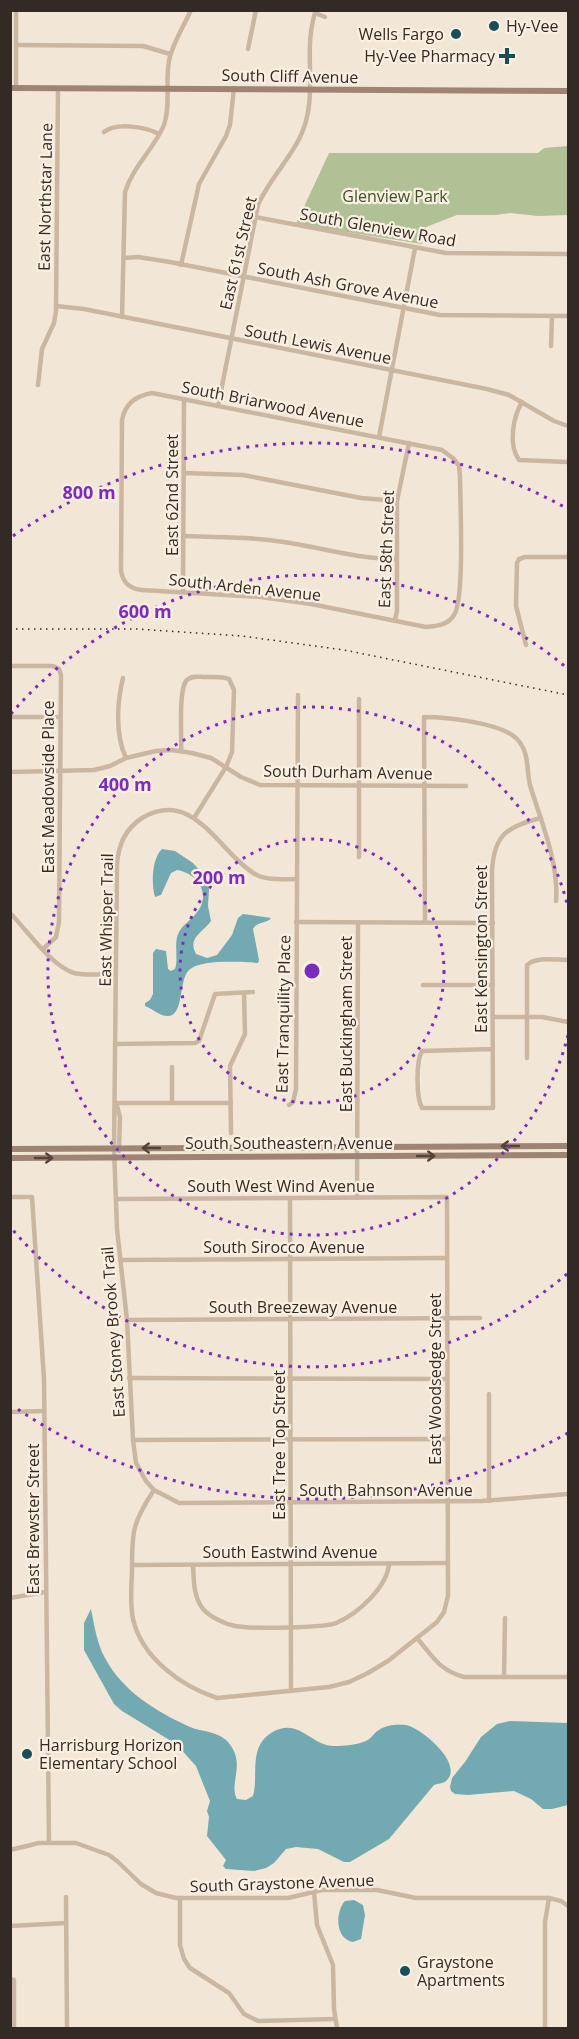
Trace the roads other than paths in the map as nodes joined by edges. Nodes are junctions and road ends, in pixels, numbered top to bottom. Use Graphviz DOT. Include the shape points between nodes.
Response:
graph roads {
  1 [pos="16,10"];
  2 [pos="191,10"];
  3 [pos="256,10"];
  4 [pos="315,12"];
  5 [pos="325,17"];
  6 [pos="16,45"];
  7 [pos="248,49"];
  8 [pos="170,54"];
  9 [pos="13,88"];
  10 [pos="58,88"];
  11 [pos="167,88"];
  12 [pos="234,88"];
  13 [pos="309,90"];
  14 [pos="568,91"];
  15 [pos="104,132"];
  16 [pos="159,134"];
  17 [pos="255,217"];
  18 [pos="415,248"];
  19 [pos="568,254"];
  20 [pos="124,258"];
  21 [pos="182,265"];
  22 [pos="243,278"];
  23 [pos="56,306"];
  24 [pos="404,309"];
  25 [pos="552,316"];
  26 [pos="568,316"];
  27 [pos="123,317"];
  28 [pos="231,339"];
  29 [pos="551,346"];
  30 [pos="393,370"];
  31 [pos="38,384"];
  32 [pos="184,399"];
  33 [pos="522,402"];
  34 [pos="218,406"];
  35 [pos="568,426"];
  36 [pos="379,437"];
  37 [pos="408,443"];
  38 [pos="568,462"];
  39 [pos="184,473"];
  40 [pos="397,501"];
  41 [pos="183,536"];
  42 [pos="568,557"];
  43 [pos="396,559"];
  44 [pos="129,586"];
  45 [pos="183,592"];
  46 [pos="395,620"];
  47 [pos="526,645"];
  48 [pos="10,666"];
  49 [pos="123,678"];
  50 [pos="298,695"];
  51 [pos="359,699"];
  52 [pos="10,717"];
  53 [pos="60,717"];
  54 [pos="182,751"];
  55 [pos="126,758"];
  56 [pos="226,766"];
  57 [pos="60,770"];
  58 [pos="10,772"];
  59 [pos="297,785"];
  60 [pos="359,785"];
  61 [pos="424,786"];
  62 [pos="466,786"];
  63 [pos="194,818"];
  64 [pos="541,818"];
  65 [pos="359,857"];
  66 [pos="296,879"];
  67 [pos="556,901"];
  68 [pos="10,912"];
  69 [pos="296,922"];
  70 [pos="358,922"];
  71 [pos="425,922"];
  72 [pos="493,923"];
  73 [pos="43,949"];
  74 [pos="568,960"];
  75 [pos="116,974"];
  76 [pos="493,985"];
  77 [pos="423,986"];
  78 [pos="244,993"];
  79 [pos="253,993"];
  80 [pos="526,1016"];
  81 [pos="493,1017"];
  82 [pos="568,1022"];
  83 [pos="116,1044"];
  84 [pos="493,1049"];
  85 [pos="527,1058"];
  86 [pos="172,1067"];
  87 [pos="116,1103"];
  88 [pos="172,1103"];
  89 [pos="231,1103"];
  90 [pos="289,1105"];
  91 [pos="231,1132"];
  92 [pos="568,1146"];
  93 [pos="357,1147"];
  94 [pos="10,1149"];
  95 [pos="117,1149"];
  96 [pos="568,1155"];
  97 [pos="357,1156"];
  98 [pos="10,1158"];
  99 [pos="116,1158"];
  100 [pos="10,1197"];
  101 [pos="447,1197"];
  102 [pos="290,1198"];
  103 [pos="357,1198"];
  104 [pos="116,1199"];
  105 [pos="447,1258"];
  106 [pos="290,1259"];
  107 [pos="121,1260"];
  108 [pos="447,1318"];
  109 [pos="480,1318"];
  110 [pos="291,1319"];
  111 [pos="127,1320"];
  112 [pos="129,1378"];
  113 [pos="291,1379"];
  114 [pos="447,1379"];
  115 [pos="489,1394"];
  116 [pos="44,1411"];
  117 [pos="10,1412"];
  118 [pos="448,1439"];
  119 [pos="133,1440"];
  120 [pos="291,1440"];
  121 [pos="154,1491"];
  122 [pos="568,1494"];
  123 [pos="489,1501"];
  124 [pos="448,1502"];
  125 [pos="291,1503"];
  126 [pos="448,1563"];
  127 [pos="291,1564"];
  128 [pos="389,1564"];
  129 [pos="132,1565"];
  130 [pos="193,1565"];
  131 [pos="45,1593"];
  132 [pos="10,1598"];
  133 [pos="505,1618"];
  134 [pos="291,1626"];
  135 [pos="417,1638"];
  136 [pos="504,1677"];
  137 [pos="568,1677"];
  138 [pos="291,1691"];
  139 [pos="49,1842"];
  140 [pos="10,1850"];
  141 [pos="314,1892"];
  142 [pos="66,1897"];
  143 [pos="180,1898"];
  144 [pos="549,1898"];
  145 [pos="568,1906"];
  146 [pos="66,1923"];
  147 [pos="10,1926"];
  148 [pos="10,1979"];
  149 [pos="335,2019"];
  150 [pos="14,2028"];
  151 [pos="67,2028"];
  152 [pos="337,2028"];
  153 [pos="545,2028"];
  1 -- 6 [label="street"];
  2 -- 8 [label="street"];
  3 -- 7 [label="street"];
  4 -- 5 [label="street"];
  4 -- 13 [label="street, East 61st Street" via="308,42"];
  6 -- 8 [label="street" via="143,46"];
  6 -- 9 [label="street"];
  8 -- 11 [label="street"];
  9 -- 10 [label="main road, South Cliff Avenue"];
  10 -- 11 [label="main road, South Cliff Avenue"];
  10 -- 23 [label="street, East Northstar Lane"];
  11 -- 12 [label="main road, South Cliff Avenue"];
  11 -- 16 [label="street" via="166,113"];
  12 -- 13 [label="main road, South Cliff Avenue"];
  12 -- 21 [label="street" via="230,125 200,179"];
  13 -- 14 [label="main road, South Cliff Avenue"];
  13 -- 17 [label="street, East 61st Street" via="301,135 266,189"];
  15 -- 16 [label="street" via="114,127 138,127"];
  16 -- 20 [label="street" via="125,192"];
  17 -- 18 [label="street, South Glenview Road"];
  17 -- 22 [label="street, East 61st Street"];
  18 -- 19 [label="street, South Glenview Road" via="456,254"];
  18 -- 24 [label="street"];
  20 -- 21 [label="street, South Ash Grove Avenue"];
  20 -- 27 [label="street"];
  21 -- 22 [label="street, South Ash Grove Avenue"];
  22 -- 24 [label="street, South Ash Grove Avenue"];
  22 -- 28 [label="street, East 61st Street"];
  23 -- 27 [label="street, South Lewis Avenue"];
  23 -- 31 [label="street, East Northstar Lane" via="54,323 42,350"];
  24 -- 25 [label="street, South Ash Grove Avenue" via="440,315"];
  24 -- 30 [label="street"];
  25 -- 26 [label="street, South Ash Grove Avenue"];
  25 -- 29 [label="street"];
  27 -- 28 [label="street, South Lewis Avenue"];
  28 -- 30 [label="street, South Lewis Avenue"];
  28 -- 34 [label="street, East 61st Street"];
  30 -- 33 [label="street, South Lewis Avenue" via="488,389"];
  30 -- 36 [label="street"];
  32 -- 34 [label="street, South Briarwood Avenue"];
  32 -- 39 [label="street, East 62nd Street"];
  32 -- 44 [label="street, South Briarwood Avenue" via="152,393 134,399 125,409 121,571"];
  33 -- 35 [label="street, South Lewis Avenue"];
  33 -- 38 [label="street" via="514,426 514,450 519,460"];
  34 -- 36 [label="street, South Briarwood Avenue"];
  36 -- 37 [label="street, South Briarwood Avenue"];
  37 -- 40 [label="street, East 58th Street"];
  37 -- 46 [label="street, South Briarwood Avenue" via="442,450 459,466 460,594 455,614 443,625 426,627"];
  39 -- 40 [label="street" via="243,475 361,498"];
  39 -- 41 [label="street, East 62nd Street"];
  40 -- 43 [label="street, East 58th Street"];
  41 -- 43 [label="street" via="249,538 367,558"];
  41 -- 45 [label="street, East 62nd Street"];
  42 -- 47 [label="street" via="525,557 517,562 516,606"];
  43 -- 46 [label="street, East 58th Street"];
  44 -- 45 [label="street, South Arden Avenue"];
  45 -- 46 [label="street, South Arden Avenue" via="311,604"];
  48 -- 53 [label="street, East Meadowside Place" via="58,669"];
  49 -- 55 [label="street" via="120,746"];
  50 -- 59 [label="street, East Tranquility Place"];
  51 -- 60 [label="street"];
  52 -- 53 [label="street"];
  53 -- 57 [label="street, East Meadowside Place"];
  54 -- 55 [label="street, South Durham Avenue" via="156,751"];
  54 -- 56 [label="street, South Durham Avenue"];
  54 -- 56 [label="street" via="185,682 192,677 225,678 232,682 234,690 233,745"];
  55 -- 57 [label="street, South Durham Avenue" via="94,770"];
  56 -- 59 [label="street, South Durham Avenue" via="260,784"];
  56 -- 63 [label="street"];
  57 -- 58 [label="street, South Durham Avenue"];
  57 -- 73 [label="street, East Meadowside Place" via="59,922 56,937"];
  59 -- 60 [label="street, South Durham Avenue"];
  59 -- 66 [label="street, East Tranquility Place"];
  60 -- 61 [label="street, South Durham Avenue"];
  60 -- 65 [label="street"];
  61 -- 62 [label="street, South Durham Avenue"];
  61 -- 64 [label="street" via="424,717 501,729 517,739 527,755 530,783"];
  61 -- 71 [label="street"];
  63 -- 66 [label="street" via="254,873 267,878"];
  63 -- 75 [label="street, East Whisper Trail" via="177,812 156,813 136,823 124,837 117,857"];
  64 -- 67 [label="street" via="556,878"];
  64 -- 72 [label="street, East Kensington Street" via="516,825 499,839 493,861"];
  66 -- 69 [label="street, East Tranquility Place"];
  68 -- 73 [label="street"];
  69 -- 70 [label="street"];
  69 -- 90 [label="street, East Tranquility Place" via="296,1089"];
  70 -- 71 [label="street"];
  70 -- 93 [label="street, East Buckingham Street"];
  71 -- 72 [label="street"];
  72 -- 76 [label="street, East Kensington Street"];
  73 -- 75 [label="street" via="72,972"];
  74 -- 80 [label="street" via="529,963"];
  75 -- 83 [label="street, East Whisper Trail"];
  76 -- 77 [label="street"];
  76 -- 81 [label="street, East Kensington Street"];
  78 -- 79 [label="street"];
  78 -- 83 [label="street" via="215,994 195,1043"];
  78 -- 89 [label="street" via="244,1034 231,1066"];
  80 -- 81 [label="street"];
  80 -- 82 [label="street"];
  80 -- 85 [label="street"];
  81 -- 84 [label="street, East Kensington Street"];
  83 -- 87 [label="street, East Whisper Trail"];
  84 -- 84 [label="street, East Kensington Street" via="493,1108 422,1108 418,1100 418,1058 425,1049"];
  86 -- 88 [label="street"];
  87 -- 88 [label="street"];
  87 -- 95 [label="street, East Whisper Trail" via="120,1117"];
  88 -- 89 [label="street"];
  89 -- 91 [label="street"];
  92 -- 93 [label="main road, South Southeastern Avenue, one-way"];
  93 -- 95 [label="main road, South Southeastern Avenue, one-way"];
  93 -- 97 [label="street, East Buckingham Street"];
  94 -- 95 [label="main road, South Southeastern Avenue"];
  95 -- 99 [label="street, East Whisper Trail"];
  97 -- 96 [label="main road, South Southeastern Avenue, one-way"];
  97 -- 99 [label="main road, South Southeastern Avenue"];
  97 -- 103 [label="street, East Buckingham Street"];
  98 -- 99 [label="main road, South Southeastern Avenue, one-way"];
  99 -- 104 [label="street, East Stoney Brook Trail"];
  100 -- 116 [label="street, East Brewster Street" via="32,1197"];
  101 -- 103 [label="street, South West Wind Avenue"];
  101 -- 105 [label="street, East Woodsedge Street"];
  102 -- 103 [label="street, South West Wind Avenue"];
  102 -- 104 [label="street, South West Wind Avenue"];
  102 -- 106 [label="street, East Tree Top Street"];
  104 -- 107 [label="street, East Stoney Brook Trail"];
  105 -- 106 [label="street, South Sirocco Avenue"];
  105 -- 108 [label="street, East Woodsedge Street"];
  106 -- 107 [label="street, South Sirocco Avenue"];
  106 -- 110 [label="street, East Tree Top Street"];
  107 -- 111 [label="street, East Stoney Brook Trail"];
  108 -- 109 [label="street, South Breezeway Avenue"];
  108 -- 110 [label="street, South Breezeway Avenue"];
  108 -- 114 [label="street, East Woodsedge Street"];
  110 -- 111 [label="street, South Breezeway Avenue"];
  110 -- 113 [label="street, East Tree Top Street"];
  111 -- 112 [label="street, East Stoney Brook Trail"];
  112 -- 113 [label="street"];
  112 -- 119 [label="street, East Stoney Brook Trail"];
  113 -- 114 [label="street"];
  113 -- 120 [label="street, East Tree Top Street"];
  114 -- 118 [label="street, East Woodsedge Street"];
  115 -- 123 [label="street"];
  116 -- 117 [label="street"];
  116 -- 131 [label="street, East Brewster Street"];
  118 -- 120 [label="street"];
  118 -- 124 [label="street, East Woodsedge Street"];
  119 -- 120 [label="street"];
  119 -- 121 [label="street, East Stoney Brook Trail" via="136,1463"];
  120 -- 125 [label="street, East Tree Top Street"];
  121 -- 125 [label="street, South Bahnson Avenue" via="179,1503"];
  121 -- 129 [label="street" via="139,1513 132,1533"];
  122 -- 123 [label="street, South Bahnson Avenue"];
  123 -- 124 [label="street, South Bahnson Avenue"];
  124 -- 125 [label="street, South Bahnson Avenue"];
  124 -- 126 [label="street, East Woodsedge Street"];
  125 -- 127 [label="street, East Tree Top Street"];
  126 -- 128 [label="street, South Eastwind Avenue"];
  126 -- 135 [label="street, East Woodsedge Street" via="445,1609"];
  127 -- 128 [label="street, South Eastwind Avenue"];
  127 -- 130 [label="street, South Eastwind Avenue"];
  127 -- 134 [label="street, East Tree Top Street"];
  128 -- 134 [label="street" via="388,1575 378,1592 344,1619 327,1626"];
  129 -- 130 [label="street, South Eastwind Avenue"];
  129 -- 138 [label="street" via="133,1617 149,1652 162,1666 217,1698"];
  130 -- 134 [label="street" via="194,1591 203,1610 218,1620 236,1626"];
  131 -- 132 [label="street"];
  131 -- 139 [label="street, East Brewster Street"];
  133 -- 136 [label="street"];
  134 -- 138 [label="street, East Tree Top Street"];
  135 -- 136 [label="street" via="444,1670 464,1677"];
  135 -- 138 [label="street" via="356,1679"];
  136 -- 137 [label="street"];
  139 -- 140 [label="street, South Graystone Avenue"];
  139 -- 143 [label="street, South Graystone Avenue" via="76,1843 109,1855 141,1884 166,1897"];
  141 -- 143 [label="street, South Graystone Avenue" via="288,1898"];
  141 -- 144 [label="street, South Graystone Avenue" via="376,1890 416,1898"];
  141 -- 149 [label="street" via="317,1925 333,1965"];
  142 -- 146 [label="street"];
  143 -- 149 [label="street" via="180,1945 184,1959 190,1968 229,1993 244,2013 258,2021"];
  144 -- 145 [label="street, South Graystone Avenue"];
  144 -- 153 [label="street" via="545,1922"];
  146 -- 147 [label="street"];
  146 -- 151 [label="street"];
  148 -- 150 [label="street" via="14,1980"];
  149 -- 152 [label="street"];
}
